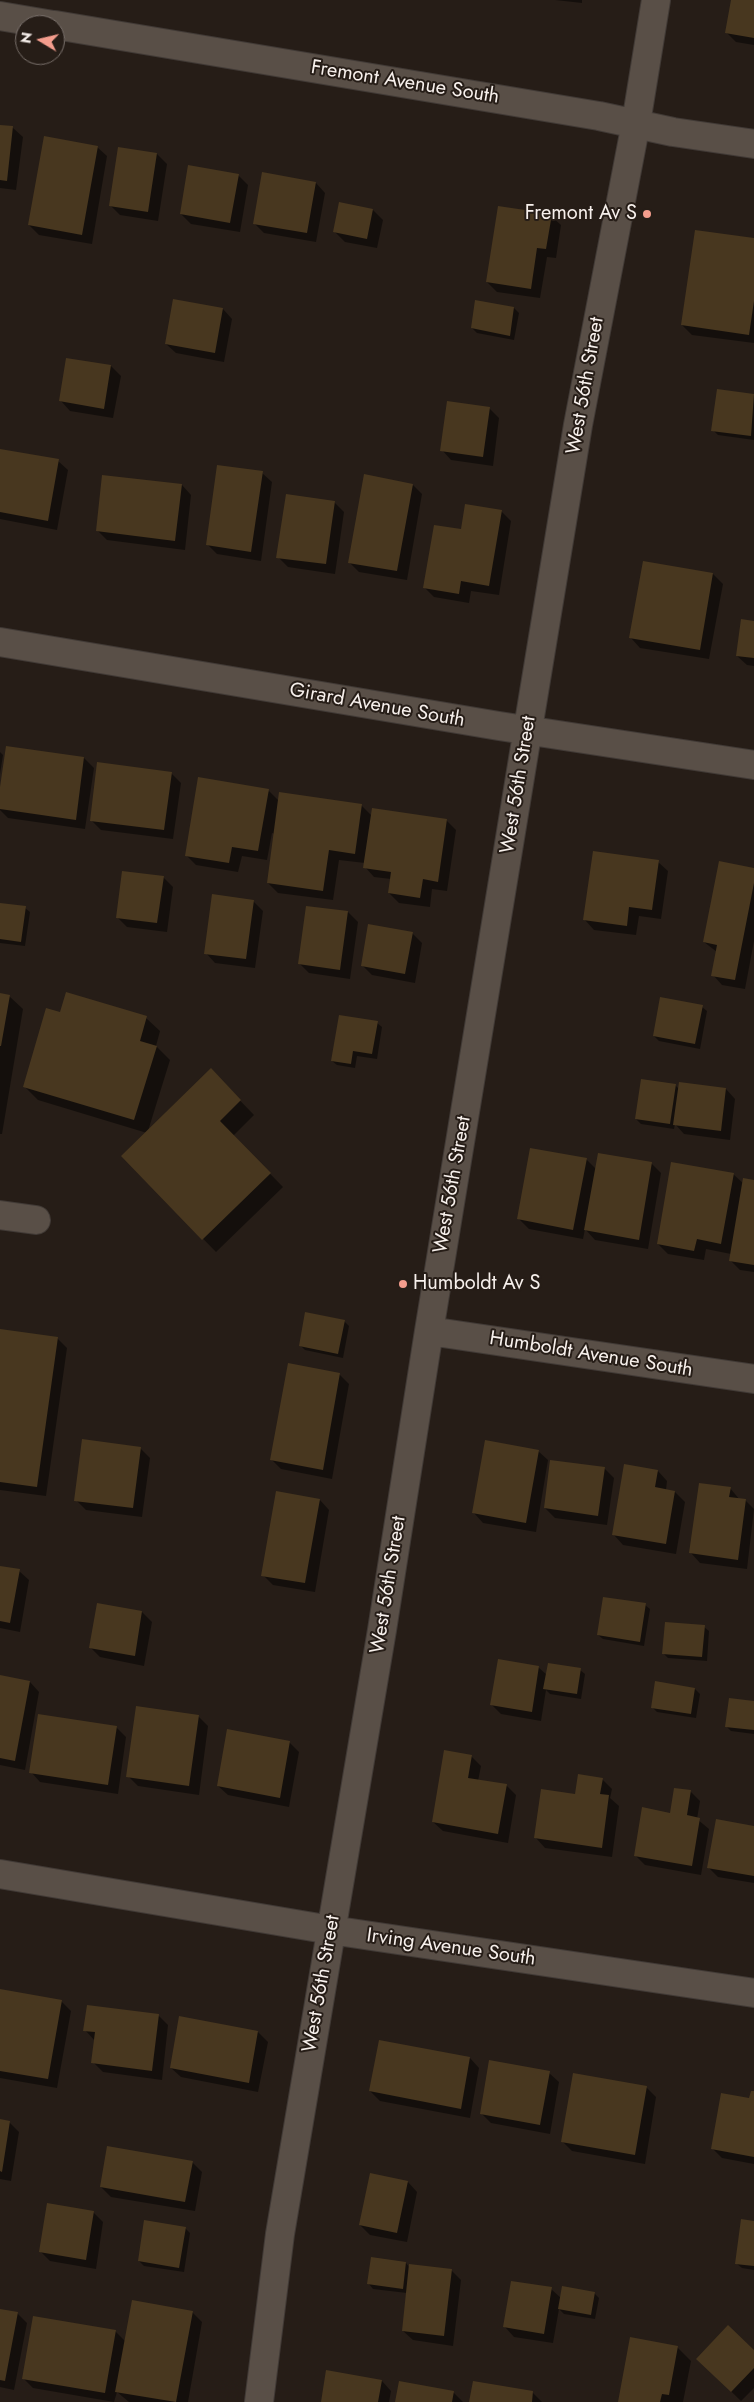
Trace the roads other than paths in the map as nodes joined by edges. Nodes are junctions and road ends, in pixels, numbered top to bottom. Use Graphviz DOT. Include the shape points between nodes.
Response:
graph roads {
  1 [pos="656,0"];
  2 [pos="0,16"];
  3 [pos="15,18"];
  4 [pos="65,27"];
  5 [pos="636,123"];
  6 [pos="754,144"];
  7 [pos="0,642"];
  8 [pos="528,731"];
  9 [pos="754,765"];
  10 [pos="0,1215"];
  11 [pos="36,1220"];
  12 [pos="429,1331"];
  13 [pos="754,1379"];
  14 [pos="0,1874"];
  15 [pos="331,1930"];
  16 [pos="754,1993"];
  17 [pos="259,2402"];
  1 -- 5 [label="street, West 56th Street"];
  2 -- 3 [label="street, Fremont Avenue South"];
  4 -- 5 [label="street, Fremont Avenue South"];
  5 -- 6 [label="street, Fremont Avenue South"];
  5 -- 8 [label="street, West 56th Street" via="578,425"];
  7 -- 8 [label="street, Girard Avenue South"];
  8 -- 9 [label="street, Girard Avenue South"];
  8 -- 12 [label="street, West 56th Street"];
  10 -- 11 [label="street"];
  12 -- 13 [label="street, Humboldt Avenue South"];
  12 -- 15 [label="street, West 56th Street"];
  14 -- 15 [label="street, Irving Avenue South"];
  15 -- 16 [label="street, Irving Avenue South"];
  15 -- 17 [label="street, West 56th Street" via="280,2234"];
}
